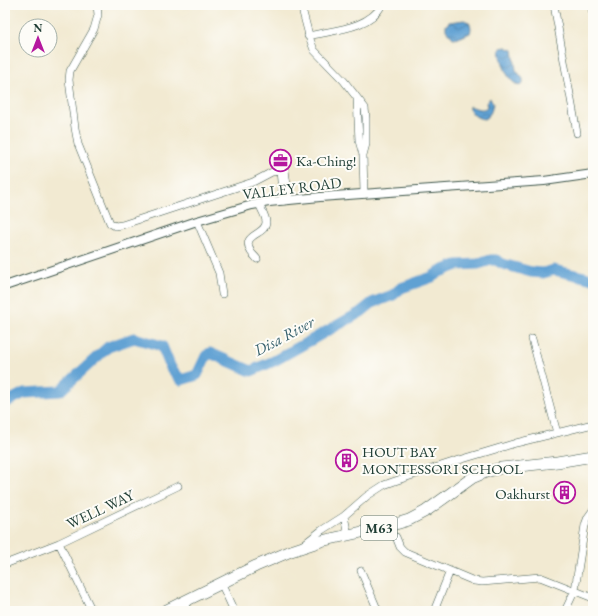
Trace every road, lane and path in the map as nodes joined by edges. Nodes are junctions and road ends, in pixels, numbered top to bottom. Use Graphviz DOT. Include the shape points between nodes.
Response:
graph roads {
  1 [pos="97,5"];
  2 [pos="301,5"];
  3 [pos="382,5"];
  4 [pos="554,5"];
  5 [pos="591,5"];
  6 [pos="593,14"];
  7 [pos="308,36"];
  8 [pos="577,133"];
  9 [pos="593,174"];
  10 [pos="364,194"];
  11 [pos="286,201"];
  12 [pos="259,204"];
  13 [pos="197,221"];
  14 [pos="257,259"];
  15 [pos="5,286"];
  16 [pos="222,294"];
  17 [pos="532,339"];
  18 [pos="593,424"];
  19 [pos="556,433"];
  20 [pos="593,456"];
  21 [pos="178,486"];
  22 [pos="593,510"];
  23 [pos="344,516"];
  24 [pos="348,535"];
  25 [pos="396,537"];
  26 [pos="59,543"];
  27 [pos="301,547"];
  28 [pos="5,564"];
  29 [pos="450,570"];
  30 [pos="362,571"];
  31 [pos="221,583"];
  32 [pos="574,590"];
  33 [pos="593,598"];
  34 [pos="185,607"];
  35 [pos="92,611"];
  36 [pos="165,611"];
  37 [pos="234,611"];
  38 [pos="378,611"];
  39 [pos="434,611"];
  40 [pos="565,611"];
  1 -- 11 [label="street" via="94,29 70,72 69,80 78,144 110,222 115,226 122,225 280,171"];
  2 -- 7 [label="street"];
  3 -- 7 [label="street" via="364,23"];
  4 -- 8 [label="street"];
  5 -- 6 [label="street"];
  7 -- 10 [label="street" via="314,50 344,80 357,98"];
  9 -- 10 [label="street, VALLEY ROAD" via="544,181"];
  10 -- 11 [label="street, VALLEY ROAD"];
  11 -- 12 [label="street, VALLEY ROAD"];
  12 -- 13 [label="street, VALLEY ROAD"];
  12 -- 14 [label="street" via="266,224 250,238 248,244"];
  13 -- 15 [label="street, VALLEY ROAD"];
  13 -- 16 [label="street" via="219,273"];
  17 -- 19 [label="street"];
  18 -- 19 [label="street"];
  19 -- 23 [label="street" via="456,460 384,485 360,501"];
  20 -- 24 [label="main road, M63" via="486,472 472,478 409,520"];
  21 -- 26 [label="street, WELL WAY"];
  22 -- 32 [label="street" via="585,525"];
  23 -- 24 [label="street"];
  23 -- 27 [label="street"];
  24 -- 27 [label="main road, M63"];
  25 -- 29 [label="street" via="405,552"];
  26 -- 28 [label="street"];
  26 -- 35 [label="street, WELL WAY"];
  27 -- 31 [label="main road, M63"];
  29 -- 32 [label="street" via="478,582 540,577"];
  29 -- 39 [label="street"];
  30 -- 38 [label="street"];
  31 -- 34 [label="main road, M63"];
  31 -- 37 [label="street"];
  32 -- 33 [label="street"];
  32 -- 40 [label="street"];
  34 -- 36 [label="main road, M63"];
}
